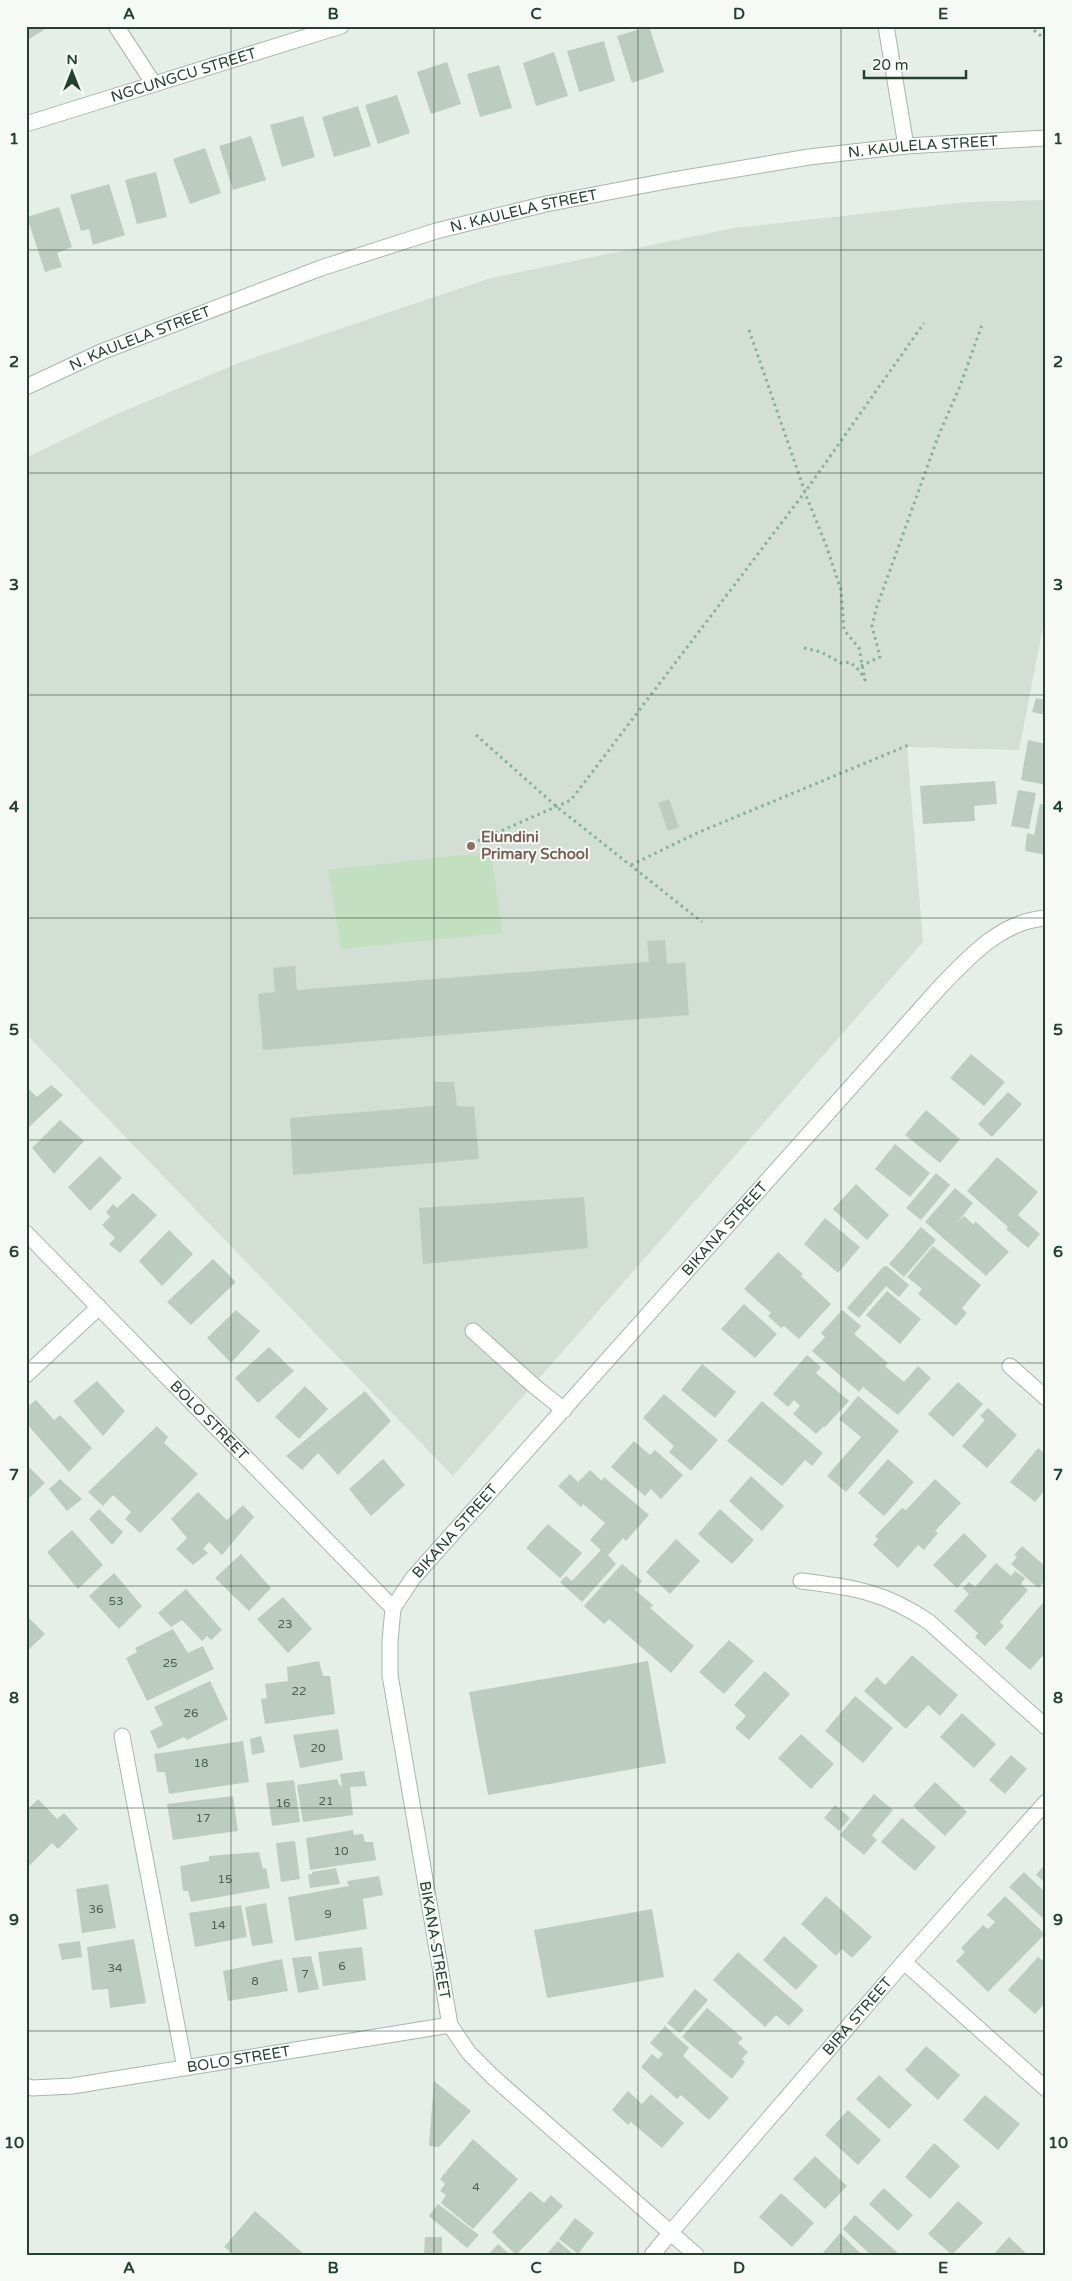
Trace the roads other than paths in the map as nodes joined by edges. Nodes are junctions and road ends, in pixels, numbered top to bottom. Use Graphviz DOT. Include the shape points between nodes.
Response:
graph roads {
  1 [pos="116,26"];
  2 [pos="341,26"];
  3 [pos="886,26"];
  4 [pos="154,84"];
  5 [pos="26,124"];
  6 [pos="1046,138"];
  7 [pos="906,146"];
  8 [pos="26,387"];
  9 [pos="1046,918"];
  10 [pos="26,1233"];
  11 [pos="99,1307"];
  12 [pos="472,1331"];
  13 [pos="1010,1366"];
  14 [pos="26,1374"];
  15 [pos="1046,1398"];
  16 [pos="564,1410"];
  17 [pos="801,1581"];
  18 [pos="393,1608"];
  19 [pos="1046,1727"];
  20 [pos="122,1736"];
  21 [pos="1046,1802"];
  22 [pos="904,1962"];
  23 [pos="450,2025"];
  24 [pos="185,2068"];
  25 [pos="26,2086"];
  26 [pos="1046,2089"];
  27 [pos="671,2232"];
  28 [pos="652,2255"];
  29 [pos="696,2255"];
  1 -- 4 [label="street"];
  2 -- 4 [label="street, NGCUNGCU STREET"];
  3 -- 7 [label="street"];
  4 -- 5 [label="street, NGCUNGCU STREET"];
  6 -- 7 [label="street, N. KAULELA STREET"];
  7 -- 8 [label="street, N. KAULELA STREET" via="809,157 672,180 546,204 436,231 321,268 101,352"];
  9 -- 16 [label="street, BIKANA STREET" via="1002,931 964,961"];
  10 -- 11 [label="street, BOLO STREET"];
  11 -- 14 [label="street"];
  11 -- 18 [label="street, BOLO STREET"];
  12 -- 16 [label="street"];
  13 -- 15 [label="street"];
  16 -- 18 [label="street, BIKANA STREET" via="414,1578"];
  17 -- 19 [label="street" via="870,1592 910,1609 929,1622"];
  18 -- 23 [label="street, BIKANA STREET" via="390,1675"];
  20 -- 24 [label="street"];
  21 -- 22 [label="street, BIRA STREET"];
  22 -- 26 [label="street"];
  22 -- 27 [label="street, BIRA STREET"];
  23 -- 24 [label="street, BOLO STREET"];
  23 -- 27 [label="street, BIKANA STREET" via="469,2053 493,2076"];
  24 -- 25 [label="street, BOLO STREET" via="72,2086"];
  27 -- 28 [label="street, BIRA STREET"];
  27 -- 29 [label="street, BIKANA STREET"];
}
